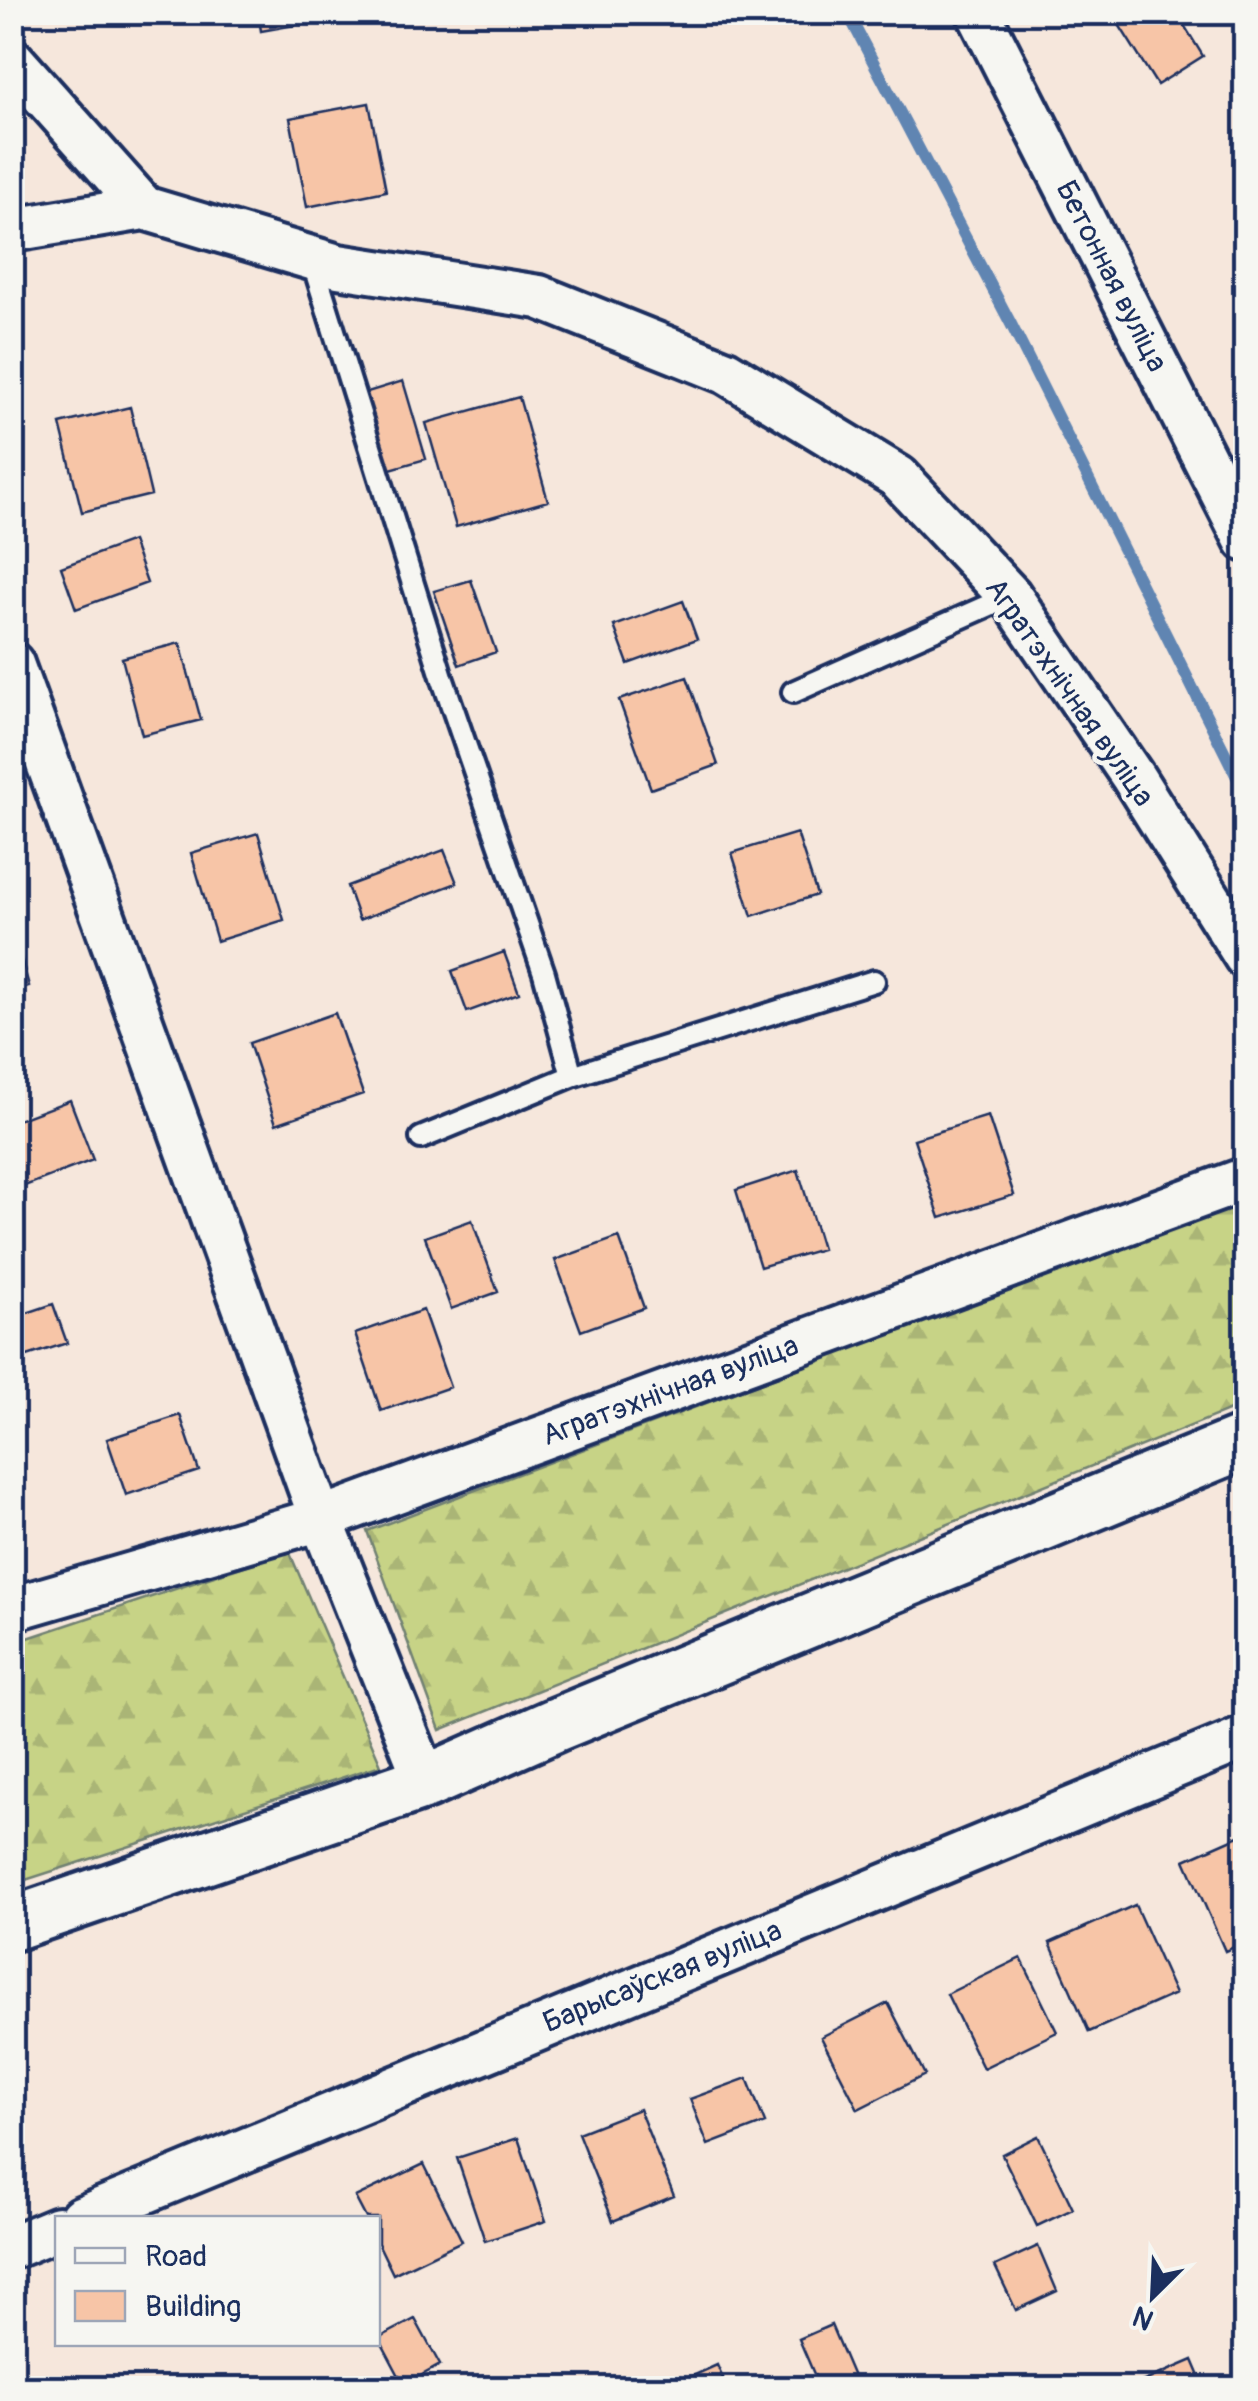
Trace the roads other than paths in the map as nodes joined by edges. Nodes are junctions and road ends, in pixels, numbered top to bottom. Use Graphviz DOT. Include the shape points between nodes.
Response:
graph roads {
  1 [pos="978,12"];
  2 [pos="12,60"];
  3 [pos="144,208"];
  4 [pos="12,230"];
  5 [pos="311,258"];
  6 [pos="1246,540"];
  7 [pos="1010,596"];
  8 [pos="12,664"];
  9 [pos="794,692"];
  10 [pos="1246,956"];
  11 [pos="874,981"];
  12 [pos="572,1076"];
  13 [pos="421,1138"];
  14 [pos="1246,1179"];
  15 [pos="1246,1441"];
  16 [pos="321,1519"];
  17 [pos="12,1609"];
  18 [pos="1246,1737"];
  19 [pos="426,1782"];
  20 [pos="12,1924"];
  21 [pos="86,2216"];
  22 [pos="55,2229"];
  23 [pos="12,2247"];
  1 -- 6 [label="street, Бетонная вуліца"];
  2 -- 3 [label="street"];
  3 -- 4 [label="street, Агратэхнічная вуліца"];
  3 -- 5 [label="street, Агратэхнічная вуліца"];
  5 -- 7 [label="street, Агратэхнічная вуліца" via="539,296 726,372 898,478"];
  5 -- 12 [label="lane"];
  7 -- 9 [label="lane"];
  7 -- 10 [label="street, Агратэхнічная вуліца"];
  8 -- 16 [label="street"];
  11 -- 12 [label="lane"];
  12 -- 13 [label="lane"];
  14 -- 16 [label="street, Агратэхнічная вуліца"];
  15 -- 19 [label="street"];
  16 -- 17 [label="street, Агратэхнічная вуліца"];
  16 -- 19 [label="street"];
  18 -- 21 [label="street, Барысаўская вуліца"];
  19 -- 20 [label="street"];
  22 -- 23 [label="street"];
}
